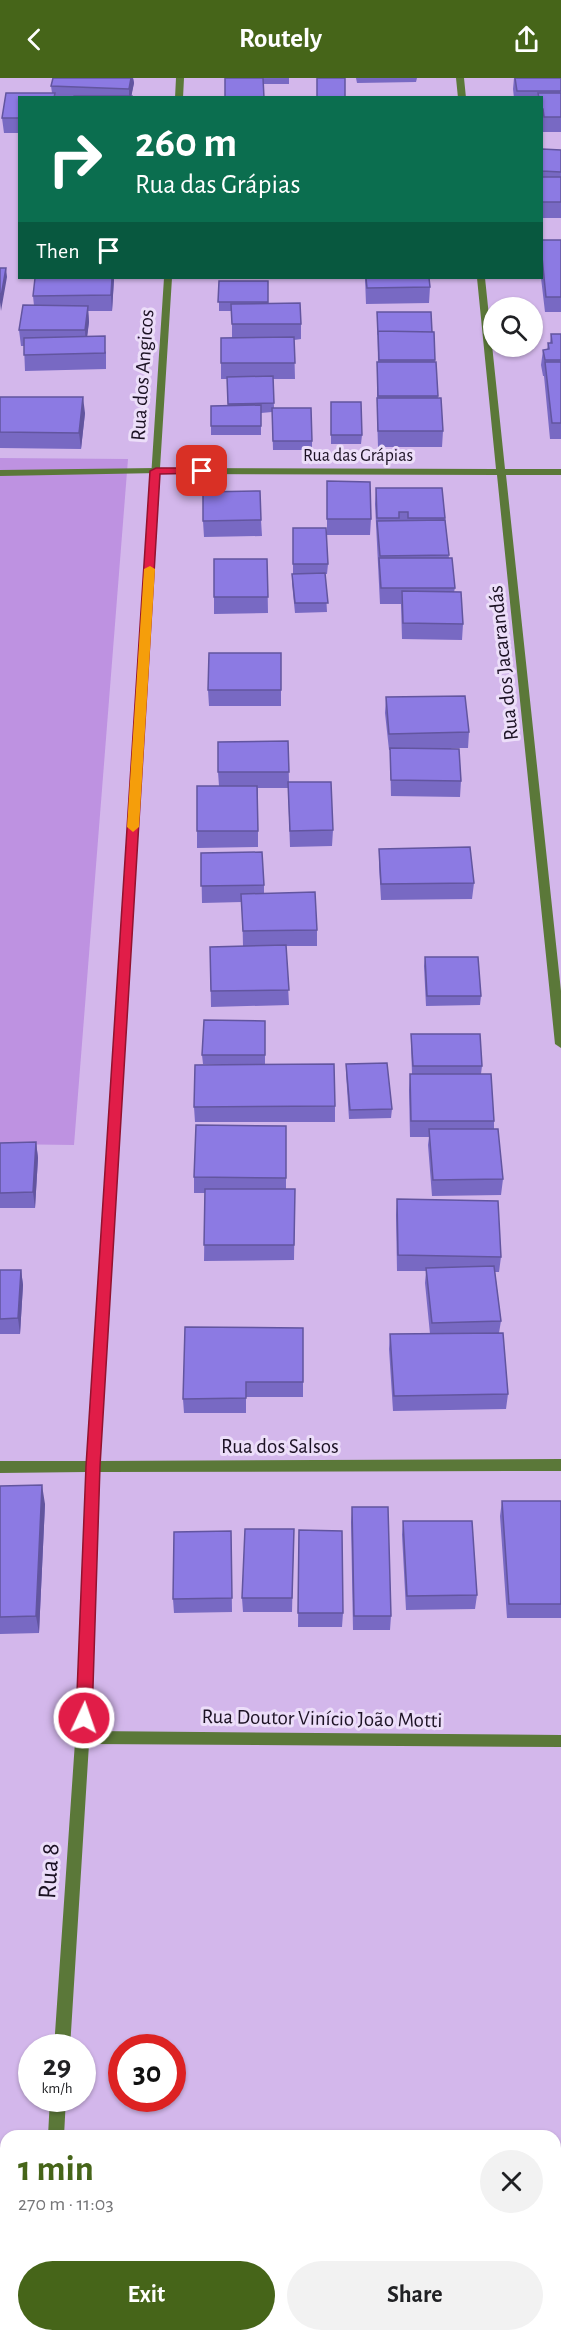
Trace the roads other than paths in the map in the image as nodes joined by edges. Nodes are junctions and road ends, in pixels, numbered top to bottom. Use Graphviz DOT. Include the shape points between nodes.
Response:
graph roads {
  1 [pos="180,78"];
  2 [pos="460,78"];
  3 [pos="179,96"];
  4 [pos="462,96"];
  5 [pos="168,279"];
  6 [pos="481,279"];
  7 [pos="156,471"];
  8 [pos="501,472"];
  9 [pos="561,472"];
  10 [pos="0,473"];
  11 [pos="561,1044"];
  12 [pos="561,1465"];
  13 [pos="93,1466"];
  14 [pos="0,1467"];
  15 [pos="85,1698"];
  16 [pos="83,1737"];
  17 [pos="561,1741"];
  18 [pos="63,2034"];
  19 [pos="57,2112"];
  20 [pos="56,2130"];
  1 -- 3 [label="street"];
  2 -- 4 [label="street"];
  5 -- 7 [label="street, Rua dos Angicos"];
  6 -- 8 [label="street, Rua dos Jacarandás"];
  7 -- 8 [label="street, Rua das Grápias"];
  7 -- 10 [label="street, Rua das Grápias"];
  7 -- 13 [label="street, Rua dos Angicos"];
  8 -- 9 [label="street, Rua das Grápias"];
  8 -- 11 [label="street, Rua dos Jacarandás"];
  12 -- 13 [label="street, Rua dos Salsos"];
  13 -- 14 [label="street, Rua dos Salsos"];
  13 -- 15 [label="street, Rua dos Angicos"];
  15 -- 16 [label="street, Rua 8"];
  16 -- 17 [label="street, Rua Doutor Vinício João Motti"];
  16 -- 18 [label="street, Rua 8"];
  19 -- 20 [label="street"];
}
